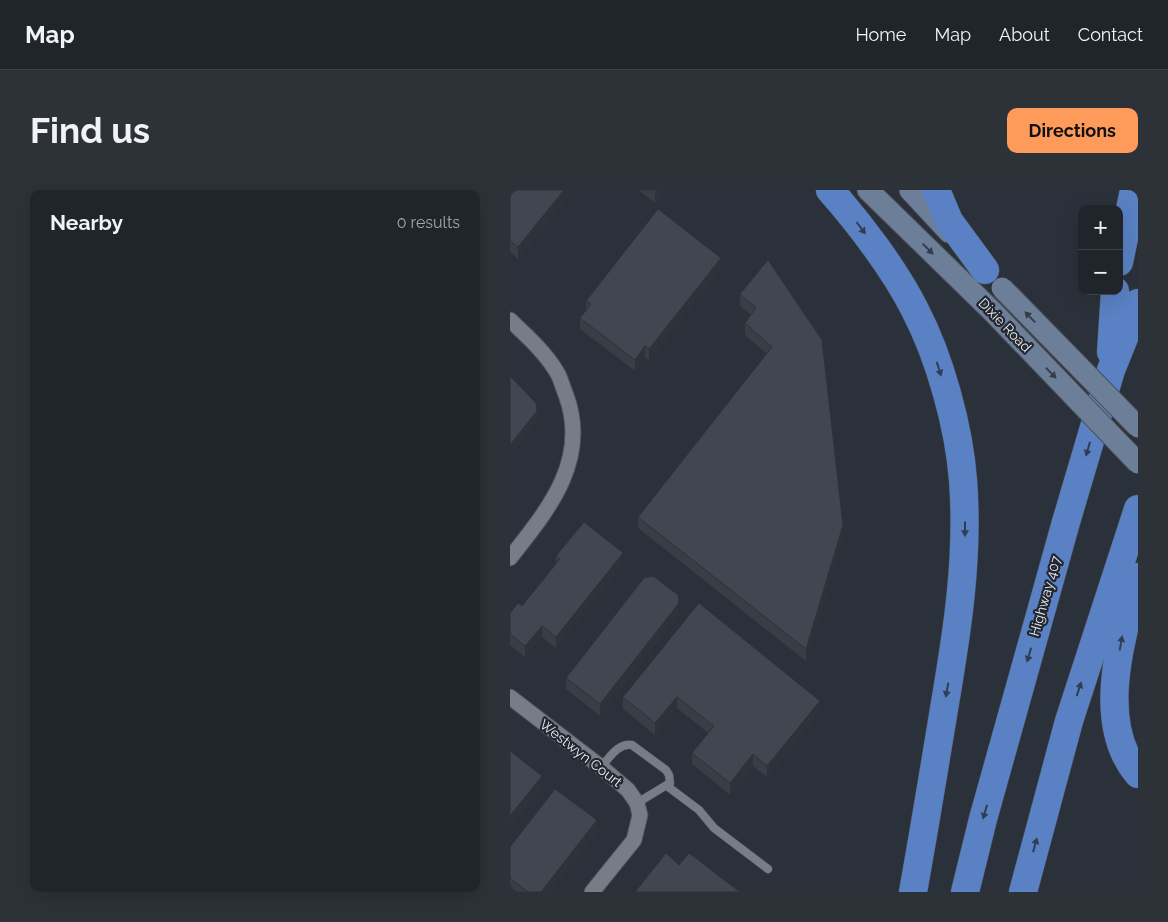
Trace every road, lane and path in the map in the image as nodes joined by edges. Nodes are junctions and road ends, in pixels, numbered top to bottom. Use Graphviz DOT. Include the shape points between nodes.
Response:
graph roads {
  1 [pos="830,190"];
  2 [pos="868,190"];
  3 [pos="910,190"];
  4 [pos="936,190"];
  5 [pos="1134,190"];
  6 [pos="1122,250"];
  7 [pos="994,279"];
  8 [pos="1115,295"];
  9 [pos="1138,304"];
  10 [pos="510,320"];
  11 [pos="1111,370"];
  12 [pos="1138,427"];
  13 [pos="1138,463"];
  14 [pos="1138,509"];
  15 [pos="510,558"];
  16 [pos="1138,577"];
  17 [pos="510,697"];
  18 [pos="601,767"];
  19 [pos="1138,774"];
  20 [pos="667,786"];
  21 [pos="637,803"];
  22 [pos="768,869"];
  23 [pos="592,892"];
  24 [pos="913,892"];
  25 [pos="965,892"];
  26 [pos="1023,892"];
  1 -- 24 [label="highway, one-way" via="881,254 915,310 945,388 963,480 965,528 961,598"];
  2 -- 13 [label="main road, Dixie Road, one-way, bridge" via="993,312"];
  3 -- 7 [label="main road, Dixie Road"];
  4 -- 7 [label="highway" via="949,221"];
  5 -- 6 [label="highway"];
  12 -- 7 [label="main road, Dixie Road, one-way, bridge"];
  8 -- 11 [label="highway"];
  9 -- 11 [label="highway, Highway 407"];
  10 -- 15 [label="street" via="541,351 558,374 571,409 574,438 566,476 556,496"];
  11 -- 25 [label="highway, Highway 407, one-way"];
  26 -- 14 [label="highway, one-way" via="1069,721"];
  19 -- 16 [label="highway, one-way" via="1118,740 1115,706 1116,670"];
  17 -- 18 [label="street, Westwyn Court"];
  18 -- 20 [label="lane" via="620,746 632,745 666,770 670,779"];
  18 -- 21 [label="street, Westwyn Court" via="628,790"];
  20 -- 21 [label="lane"];
  20 -- 22 [label="lane" via="699,810 714,828"];
  21 -- 23 [label="street" via="640,816 634,840"];
}
